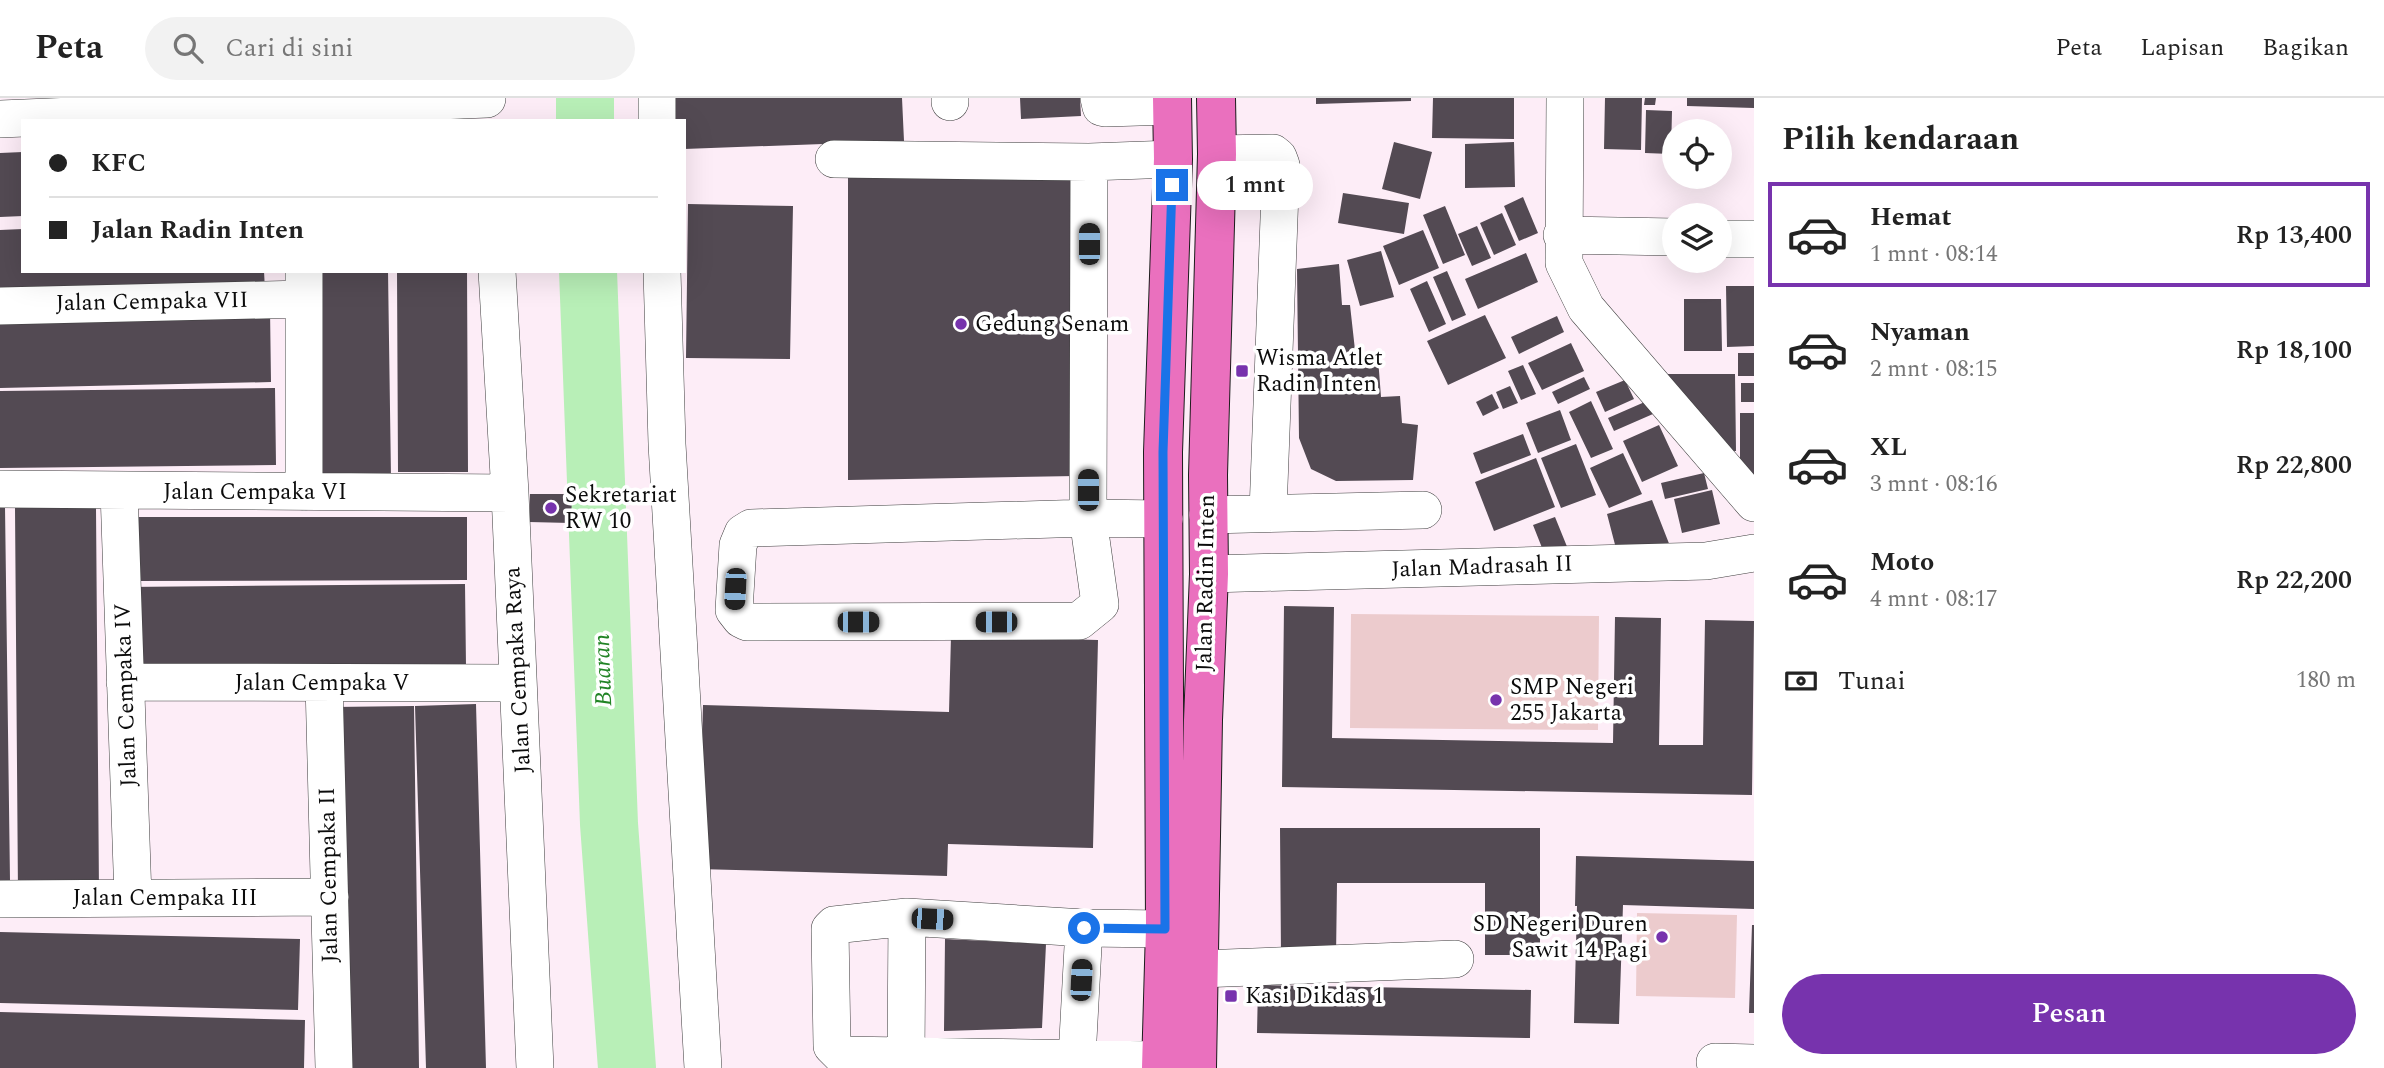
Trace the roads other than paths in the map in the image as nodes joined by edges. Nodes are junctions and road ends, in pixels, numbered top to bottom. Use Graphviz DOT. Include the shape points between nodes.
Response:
graph roads {
  1 [pos="657,98"];
  2 [pos="1099,98"];
  3 [pos="1216,98"];
  4 [pos="1564,98"];
  5 [pos="1172,102"];
  6 [pos="488,106"];
  7 [pos="305,114"];
  8 [pos="0,119"];
  9 [pos="657,119"];
  10 [pos="1217,154"];
  11 [pos="834,159"];
  12 [pos="1173,159"];
  13 [pos="1089,162"];
  14 [pos="1562,234"];
  15 [pos="1662,237"];
  16 [pos="1732,239"];
  17 [pos="1754,239"];
  18 [pos="497,273"];
  19 [pos="662,273"];
  20 [pos="304,285"];
  21 [pos="0,306"];
  22 [pos="0,489"];
  23 [pos="119,491"];
  24 [pos="304,492"];
  25 [pos="510,493"];
  26 [pos="1754,503"];
  27 [pos="1423,510"];
  28 [pos="1268,512"];
  29 [pos="1208,515"];
  30 [pos="1088,518"];
  31 [pos="1164,520"];
  32 [pos="1754,553"];
  33 [pos="1209,574"];
  34 [pos="125,682"];
  35 [pos="324,683"];
  36 [pos="518,683"];
  37 [pos="330,897"];
  38 [pos="132,898"];
  39 [pos="0,899"];
  40 [pos="907,917"];
  41 [pos="1084,928"];
  42 [pos="1165,929"];
  43 [pos="1455,959"];
  44 [pos="1200,969"];
  45 [pos="906,1056"];
  46 [pos="1077,1058"];
  47 [pos="1715,1062"];
  48 [pos="1754,1063"];
  49 [pos="1173,1066"];
  50 [pos="334,1068"];
  51 [pos="535,1068"];
  52 [pos="703,1068"];
  1 -- 9 [label="street"];
  2 -- 5 [label="street" via="1101,107 1106,108"];
  3 -- 10 [label="main road, Jalan Radin Inten"];
  4 -- 14 [label="street"];
  5 -- 12 [label="main road, Jalan Radin Inten"];
  6 -- 7 [label="street"];
  7 -- 8 [label="street"];
  10 -- 12 [label="main road"];
  10 -- 28 [label="street" via="1273,153 1281,165"];
  10 -- 29 [label="main road, Jalan Radin Inten"];
  11 -- 13 [label="street"];
  12 -- 13 [label="street"];
  12 -- 31 [label="main road, Jalan Radin Inten"];
  13 -- 30 [label="street"];
  14 -- 15 [label="street"];
  14 -- 26 [label="street" via="1564,262 1586,308"];
  16 -- 17 [label="street"];
  18 -- 25 [label="street, Jalan Cempaka Raya"];
  19 -- 52 [label="street" via="667,458"];
  20 -- 21 [label="street, Jalan Cempaka VII"];
  20 -- 24 [label="street"];
  22 -- 23 [label="street, Jalan Cempaka VI"];
  23 -- 24 [label="street, Jalan Cempaka VI"];
  23 -- 34 [label="street, Jalan Cempaka IV"];
  24 -- 25 [label="street, Jalan Cempaka VI"];
  25 -- 36 [label="street, Jalan Cempaka Raya"];
  27 -- 28 [label="street"];
  28 -- 29 [label="street"];
  29 -- 33 [label="main road, Jalan Radin Inten"];
  30 -- 30 [label="street" via="751,528 738,545 734,610 747,622 1079,621 1100,604"];
  30 -- 31 [label="street"];
  31 -- 42 [label="main road, Jalan Radin Inten"];
  32 -- 33 [label="street, Jalan Madrasah II" via="1706,561"];
  33 -- 44 [label="main road, Jalan Radin Inten"];
  34 -- 35 [label="street, Jalan Cempaka V"];
  34 -- 38 [label="street, Jalan Cempaka IV"];
  35 -- 36 [label="street, Jalan Cempaka V"];
  35 -- 37 [label="street, Jalan Cempaka II"];
  36 -- 51 [label="street, Jalan Cempaka Raya"];
  37 -- 38 [label="street, Jalan Cempaka III"];
  37 -- 50 [label="street, Jalan Cempaka II"];
  38 -- 39 [label="street, Jalan Cempaka III"];
  40 -- 41 [label="street"];
  40 -- 45 [label="street"];
  40 -- 45 [label="street" via="830,929 832,1046 841,1055"];
  41 -- 42 [label="street"];
  41 -- 46 [label="street"];
  42 -- 49 [label="main road, Jalan Radin Inten"];
  43 -- 44 [label="street"];
  44 -- 49 [label="main road, Jalan Radin Inten"];
  45 -- 46 [label="street"];
  46 -- 49 [label="street"];
  47 -- 48 [label="street"];
}
